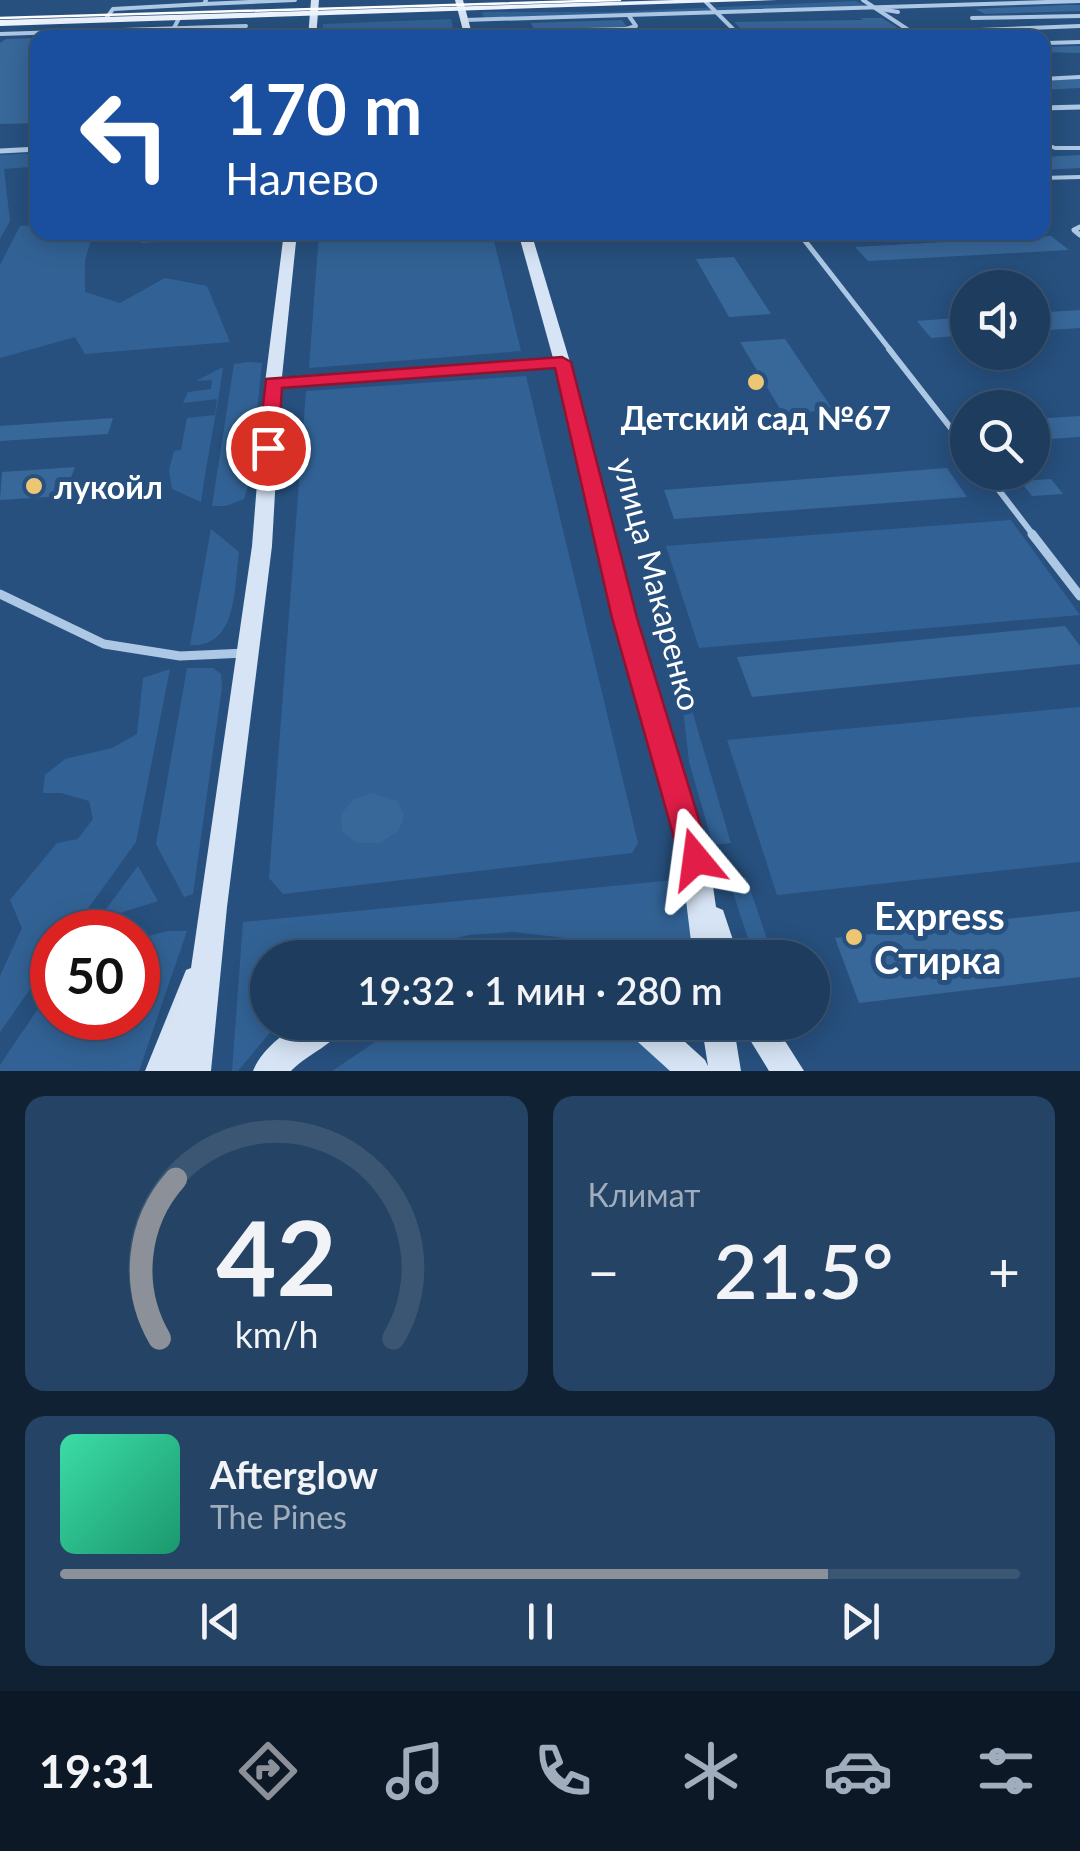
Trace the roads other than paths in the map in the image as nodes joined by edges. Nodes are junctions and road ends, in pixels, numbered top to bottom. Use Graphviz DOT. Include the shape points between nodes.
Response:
graph roads {
  1 [pos="119,0"];
  2 [pos="185,0"];
  3 [pos="295,0"];
  4 [pos="315,0"];
  5 [pos="772,0"];
  6 [pos="863,0"];
  7 [pos="724,1"];
  8 [pos="205,2"];
  9 [pos="706,2"];
  10 [pos="1080,2"];
  11 [pos="875,8"];
  12 [pos="113,9"];
  13 [pos="461,10"];
  14 [pos="898,12"];
  15 [pos="716,13"];
  16 [pos="314,14"];
  17 [pos="628,16"];
  18 [pos="1080,16"];
  19 [pos="178,18"];
  20 [pos="972,18"];
  21 [pos="105,20"];
  22 [pos="0,23"];
  23 [pos="246,26"];
  24 [pos="1080,26"];
  25 [pos="626,29"];
  26 [pos="134,30"];
  27 [pos="172,30"];
  28 [pos="313,30"];
  29 [pos="600,30"];
  30 [pos="734,30"];
  31 [pos="905,30"];
  32 [pos="995,30"];
  33 [pos="30,33"];
  34 [pos="0,34"];
  35 [pos="1080,42"];
  36 [pos="1050,43"];
  37 [pos="1080,78"];
  38 [pos="1050,79"];
  39 [pos="1080,106"];
  40 [pos="1050,108"];
  41 [pos="1050,146"];
  42 [pos="1080,148"];
  43 [pos="30,149"];
  44 [pos="0,151"];
  45 [pos="1080,177"];
  46 [pos="1050,178"];
  47 [pos="1080,227"];
  48 [pos="1080,235"];
  49 [pos="290,240"];
  50 [pos="526,240"];
  51 [pos="804,240"];
  52 [pos="562,362"];
  53 [pos="272,383"];
  54 [pos="950,427"];
  55 [pos="999,490"];
  56 [pos="0,594"];
  57 [pos="1080,596"];
  58 [pos="246,652"];
  59 [pos="696,859"];
  60 [pos="706,940"];
  61 [pos="719,940"];
  62 [pos="208,944"];
  63 [pos="303,1040"];
  64 [pos="659,1040"];
  65 [pos="719,1040"];
  66 [pos="766,1040"];
  67 [pos="161,1071"];
  68 [pos="195,1071"];
  69 [pos="270,1071"];
  70 [pos="694,1071"];
  71 [pos="725,1071"];
  72 [pos="788,1071"];
  1 -- 12 [label="lane"];
  2 -- 19 [label="lane"];
  3 -- 8 [label="lane"];
  4 -- 16 [label="main road"];
  5 -- 7 [label="main road"];
  6 -- 11 [label="lane"];
  7 -- 9 [label="main road"];
  8 -- 19 [label="lane"];
  9 -- 13 [label="main road"];
  9 -- 15 [label="lane"];
  10 -- 11 [label="street"];
  11 -- 14 [label="lane"];
  11 -- 15 [label="street"];
  11 -- 31 [label="lane"];
  12 -- 19 [label="lane"];
  12 -- 21 [label="lane"];
  13 -- 16 [label="main road"];
  13 -- 17 [label="street"];
  15 -- 17 [label="street"];
  15 -- 30 [label="lane"];
  16 -- 19 [label="main road"];
  16 -- 28 [label="main road"];
  17 -- 25 [label="lane" via="636,26"];
  18 -- 20 [label="lane"];
  19 -- 21 [label="main road"];
  19 -- 23 [label="lane"];
  19 -- 26 [label="lane"];
  19 -- 27 [label="lane"];
  21 -- 22 [label="main road"];
  24 -- 32 [label="lane"];
  25 -- 29 [label="lane"];
  33 -- 34 [label="lane"];
  35 -- 36 [label="lane"];
  37 -- 38 [label="lane"];
  39 -- 40 [label="street"];
  41 -- 42 [label="lane"];
  43 -- 44 [label="street"];
  45 -- 46 [label="lane"];
  47 -- 48 [label="lane" via="1074,230"];
  49 -- 53 [label="main road"];
  50 -- 52 [label="main road, улица Макаренко"];
  51 -- 54 [label="lane"];
  52 -- 53 [label="main road"];
  52 -- 59 [label="main road, улица Макаренко" via="624,618"];
  53 -- 58 [label="main road" via="262,546"];
  55 -- 57 [label="lane"];
  56 -- 58 [label="lane" via="104,644 180,656"];
  58 -- 62 [label="main road"];
  59 -- 60 [label="main road, улица Макаренко"];
  59 -- 61 [label="main road"];
  62 -- 67 [label="main road"];
  62 -- 68 [label="main road"];
  63 -- 69 [label="main road"];
  64 -- 70 [label="main road"];
  65 -- 71 [label="main road"];
  66 -- 72 [label="main road"];
}
